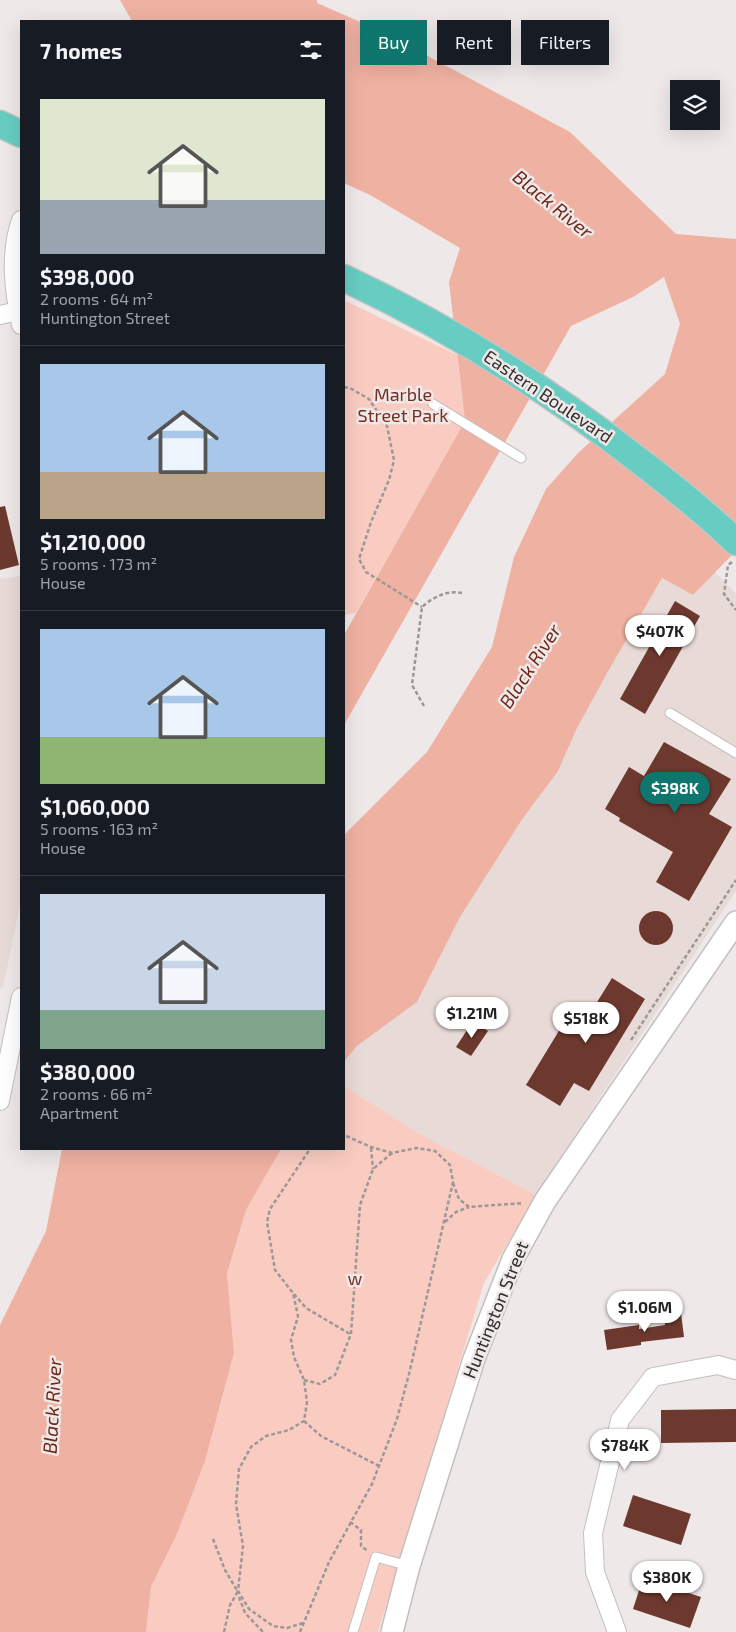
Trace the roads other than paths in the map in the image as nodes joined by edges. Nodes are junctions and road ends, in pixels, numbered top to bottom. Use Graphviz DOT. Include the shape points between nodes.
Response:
graph roads {
  1 [pos="0,124"];
  2 [pos="20,134"];
  3 [pos="20,225"];
  4 [pos="345,278"];
  5 [pos="0,315"];
  6 [pos="20,316"];
  7 [pos="433,404"];
  8 [pos="521,458"];
  9 [pos="736,542"];
  10 [pos="670,714"];
  11 [pos="736,753"];
  12 [pos="736,922"];
  13 [pos="20,1002"];
  14 [pos="0,1101"];
  15 [pos="736,1370"];
  16 [pos="409,1566"];
  17 [pos="353,1632"];
  18 [pos="392,1632"];
  19 [pos="617,1632"];
  1 -- 2 [label="main road"];
  3 -- 6 [label="street" via="15,248 14,281"];
  4 -- 9 [label="main road, Eastern Boulevard" via="475,347 549,394 666,481"];
  5 -- 6 [label="street"];
  7 -- 8 [label="lane"];
  10 -- 11 [label="lane"];
  12 -- 16 [label="street, Huntington Street" via="545,1201 513,1258 474,1359"];
  13 -- 14 [label="street"];
  15 -- 19 [label="street" via="718,1365 653,1377 620,1420 593,1533 595,1572"];
  16 -- 17 [label="lane" via="376,1557"];
  16 -- 18 [label="street, Huntington Street"];
}
